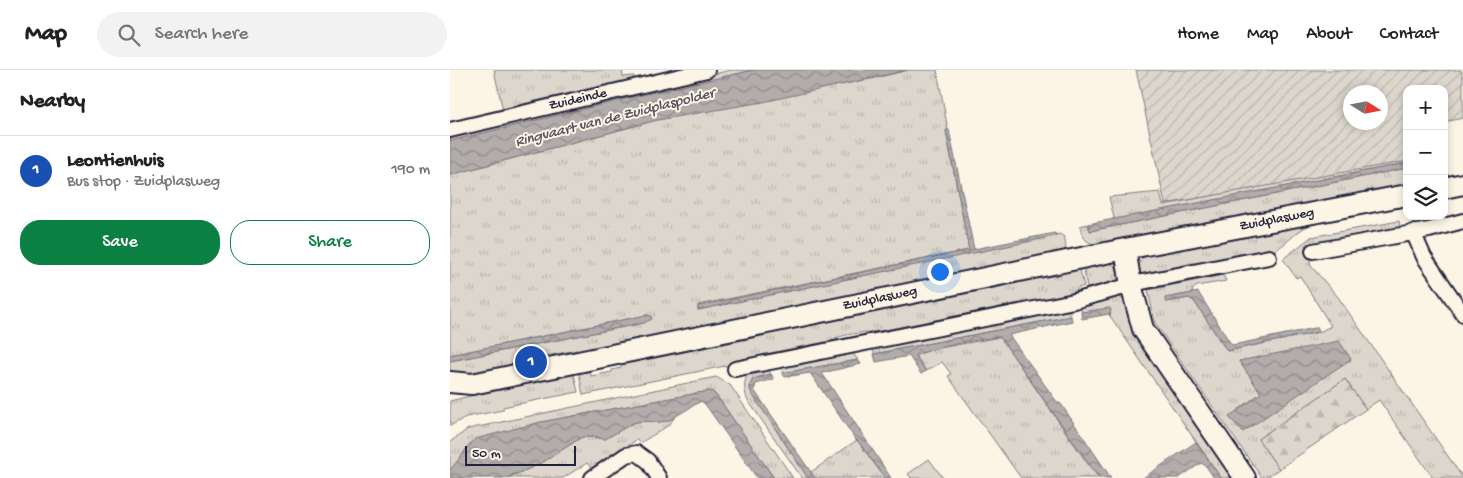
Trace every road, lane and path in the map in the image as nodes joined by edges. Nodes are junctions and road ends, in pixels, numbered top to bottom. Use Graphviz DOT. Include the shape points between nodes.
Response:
graph roads {
  1 [pos="707,70"];
  2 [pos="450,130"];
  3 [pos="1463,184"];
  4 [pos="1448,187"];
  5 [pos="1403,196"];
  6 [pos="1463,221"];
  7 [pos="1413,232"];
  8 [pos="1125,249"];
  9 [pos="1313,251"];
  10 [pos="1269,257"];
  11 [pos="1131,285"];
  12 [pos="1463,314"];
  13 [pos="735,369"];
  14 [pos="450,382"];
  15 [pos="472,384"];
  16 [pos="450,396"];
  17 [pos="592,478"];
  18 [pos="659,478"];
  19 [pos="1245,478"];
  1 -- 2 [label="street, Zuideinde"];
  3 -- 4 [label="main road"];
  5 -- 8 [label="main road, Zuidplasweg"];
  6 -- 7 [label="street"];
  7 -- 9 [label="street"];
  7 -- 12 [label="street" via="1424,256"];
  8 -- 11 [label="main road"];
  8 -- 15 [label="main road, Zuidplasweg"];
  10 -- 11 [label="street"];
  11 -- 13 [label="street" via="1074,301"];
  11 -- 19 [label="main road" via="1143,329"];
  14 -- 15 [label="main road, Zuidplasweg"];
  15 -- 16 [label="main road, Zuidplasweg"];
  17 -- 18 [label="street" via="626,455 637,453 648,461"];
}
